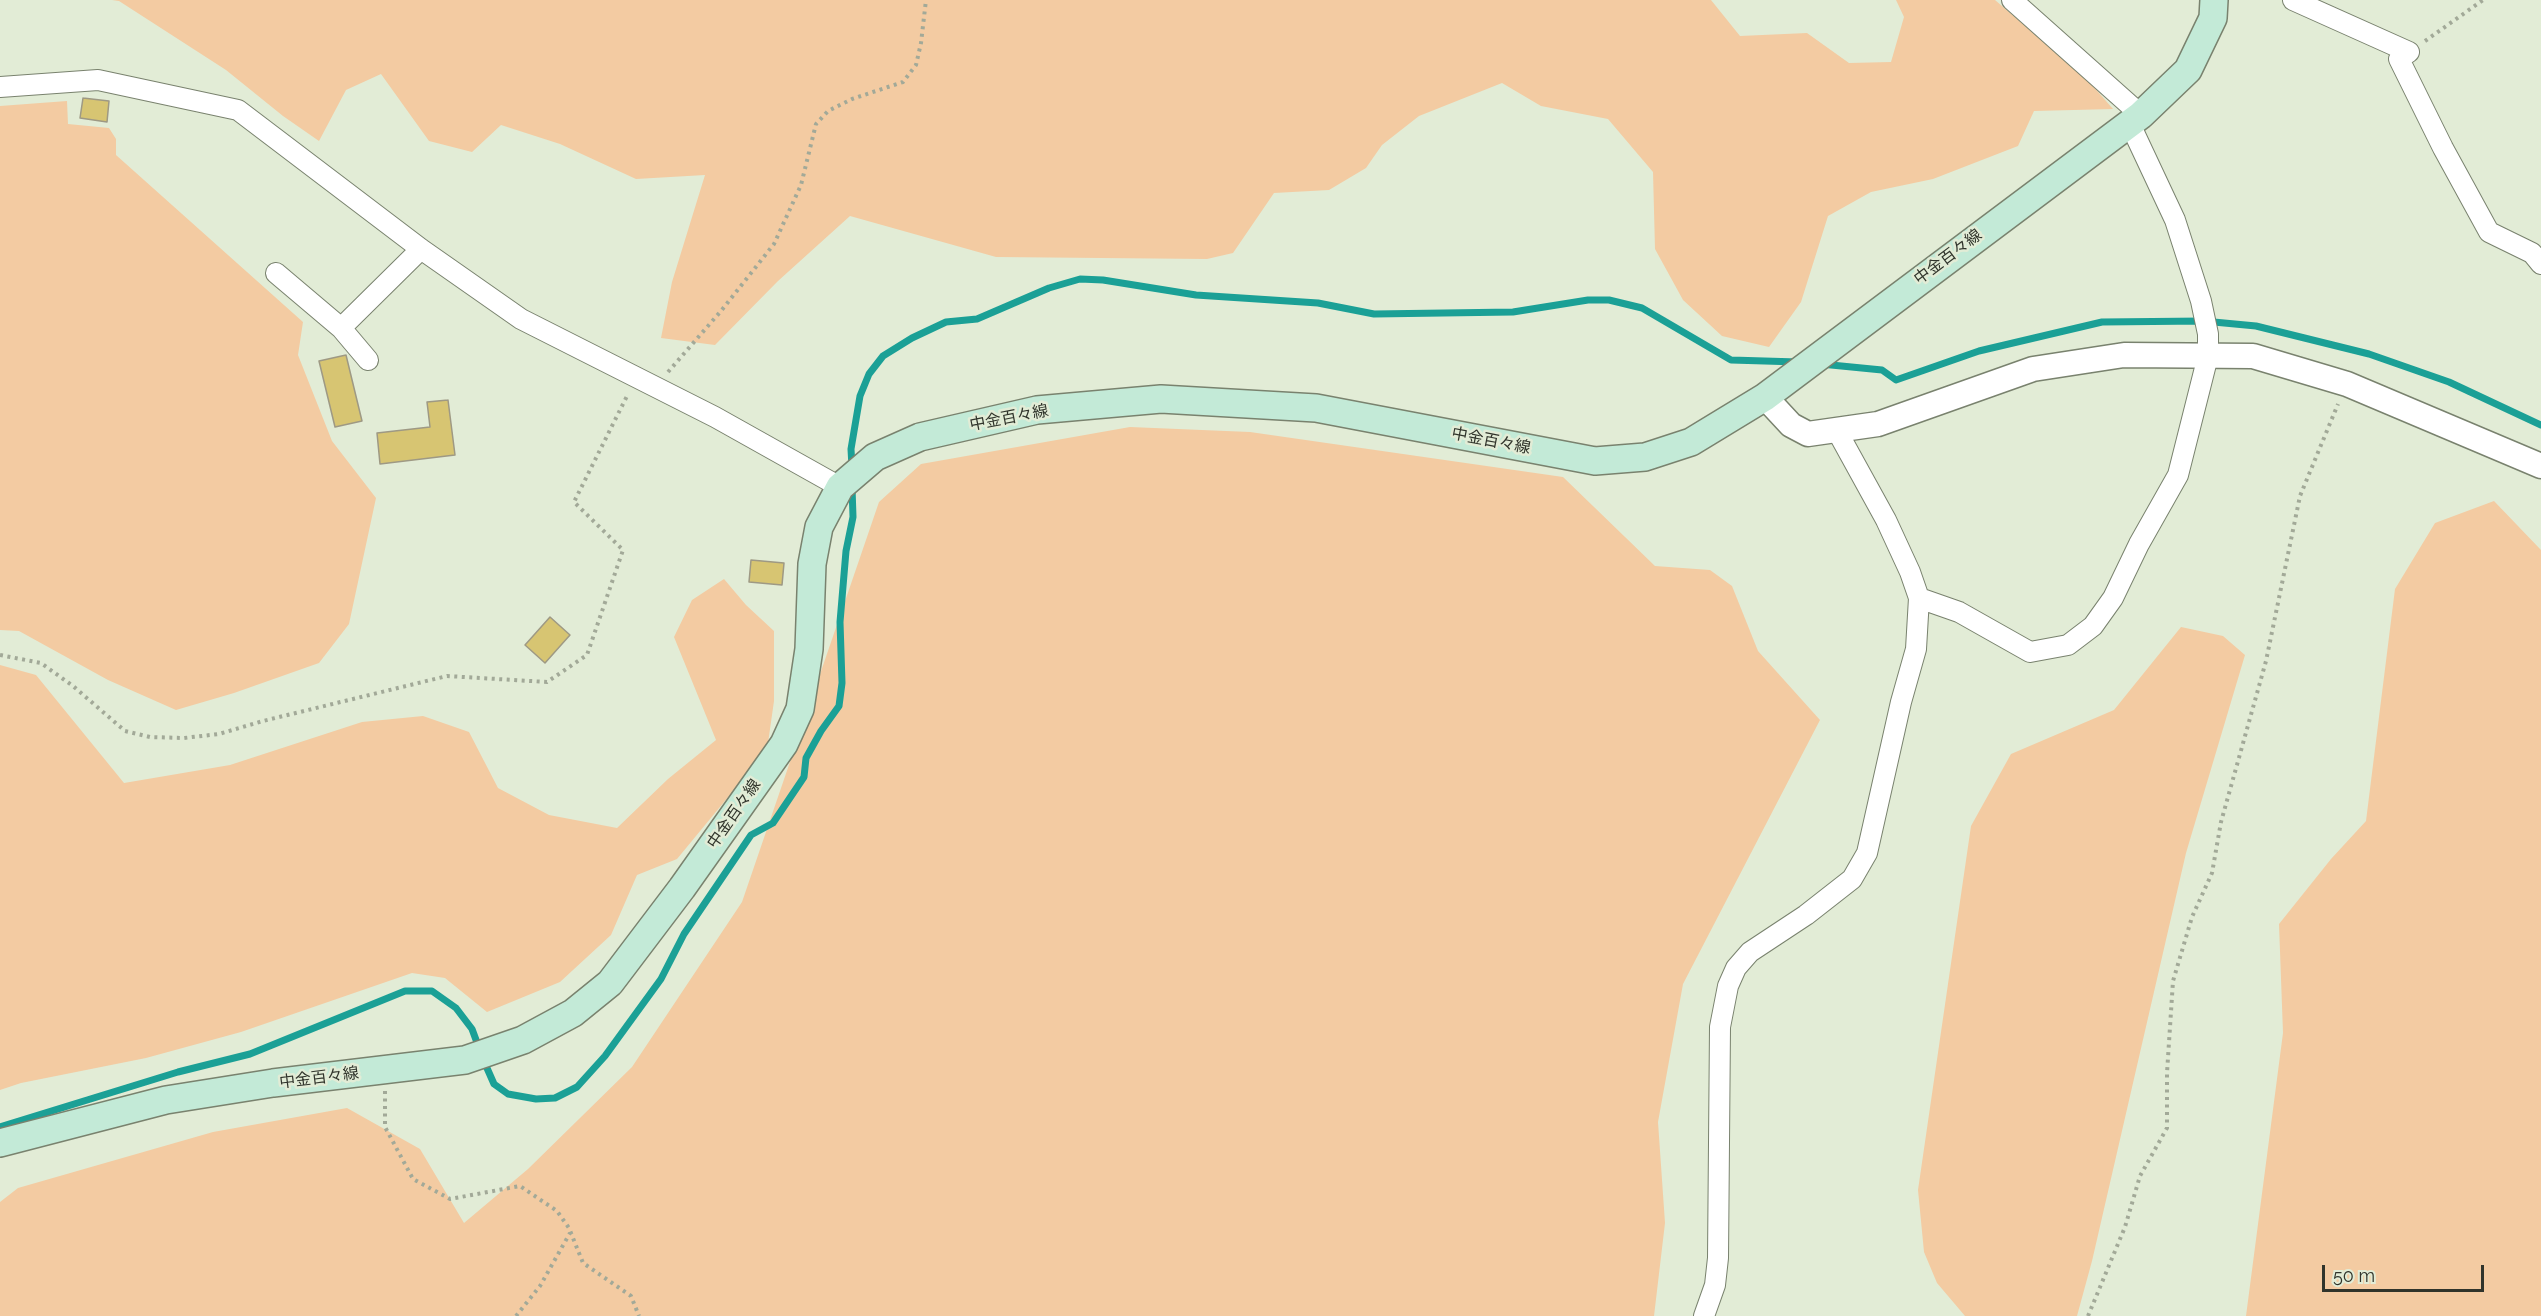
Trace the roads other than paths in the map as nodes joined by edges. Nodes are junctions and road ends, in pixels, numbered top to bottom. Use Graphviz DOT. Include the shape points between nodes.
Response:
graph roads {
  1 [pos="2012,0"];
  2 [pos="2214,0"];
  3 [pos="2293,0"];
  4 [pos="0,87"];
  5 [pos="2135,118"];
  6 [pos="421,249"];
  7 [pos="2541,264"];
  8 [pos="276,273"];
  9 [pos="341,328"];
  10 [pos="2208,345"];
  11 [pos="368,360"];
  12 [pos="1774,390"];
  13 [pos="1837,431"];
  14 [pos="2541,466"];
  15 [pos="840,488"];
  16 [pos="1919,598"];
  17 [pos="0,1143"];
  18 [pos="1704,1316"];
  1 -- 5 [label="street"];
  2 -- 5 [label="main road, 中金百々線" via="2213,18 2188,70"];
  3 -- 7 [label="street" via="2409,52 2398,59 2489,232 2532,253"];
  4 -- 6 [label="street" via="98,80 238,110"];
  5 -- 10 [label="street" via="2175,220 2201,301"];
  5 -- 12 [label="main road, 中金百々線"];
  6 -- 9 [label="street"];
  6 -- 15 [label="street" via="521,319 661,389"];
  8 -- 9 [label="street"];
  9 -- 11 [label="street"];
  10 -- 13 [label="street" via="2033,369 1878,424"];
  10 -- 14 [label="street" via="2347,384"];
  10 -- 16 [label="street" via="2178,475 2113,598 2093,626 2068,645 2030,652 1959,612"];
  12 -- 13 [label="street" via="1791,425 1808,434"];
  12 -- 15 [label="main road, 中金百々線" via="1691,442 1645,457 1595,461 1316,408 1161,399 1037,410 920,437 875,457"];
  13 -- 16 [label="street" via="1886,520"];
  15 -- 17 [label="main road, 中金百々線" via="819,527 812,564 809,649 800,709 784,744 610,983 573,1013 523,1040 465,1060 166,1100"];
  16 -- 18 [label="street" via="1916,649 1867,853 1851,879 1750,952 1736,968 1728,986 1720,1027 1718,1258 1715,1285"];
}
